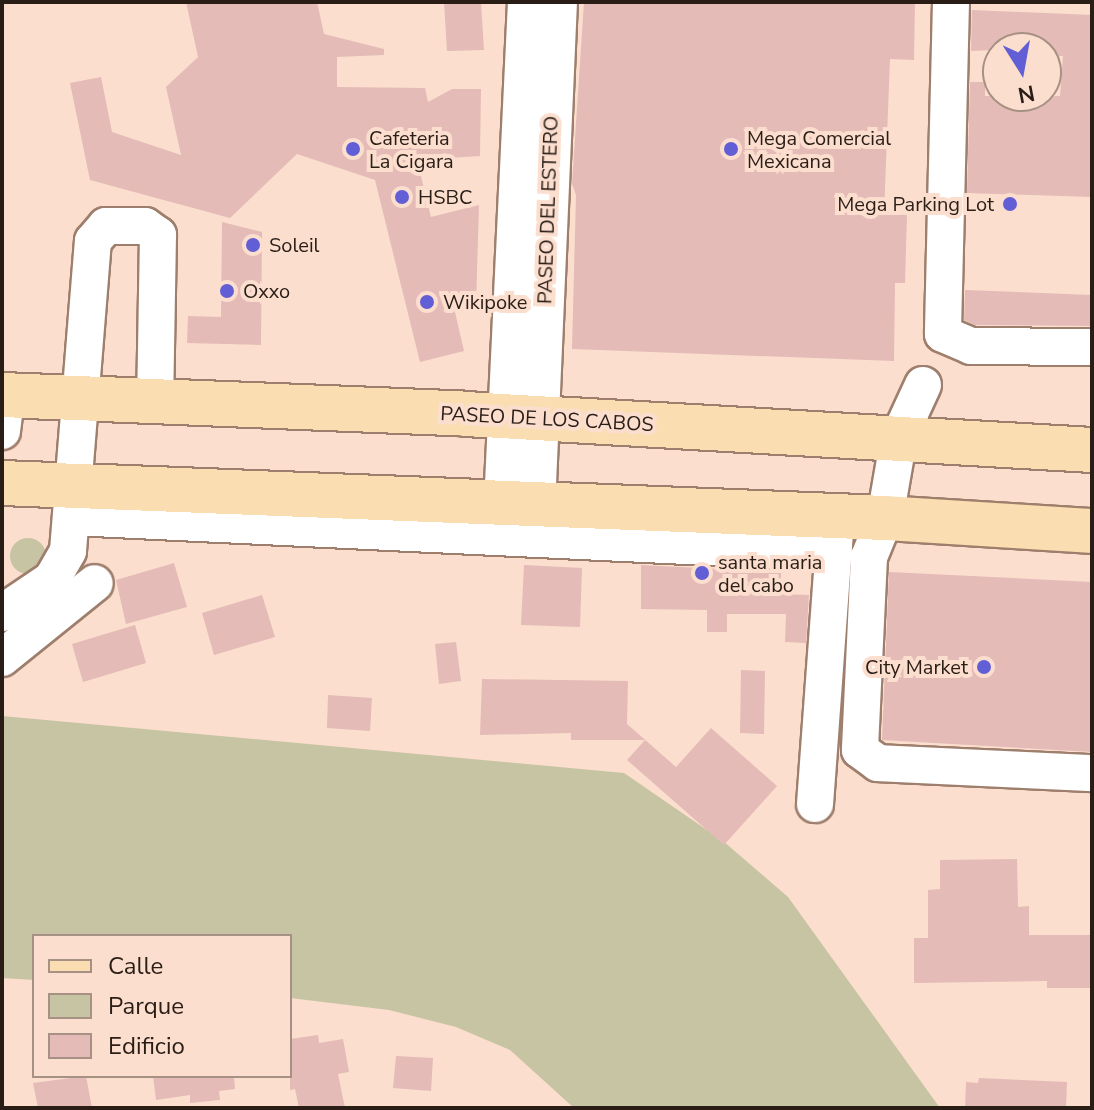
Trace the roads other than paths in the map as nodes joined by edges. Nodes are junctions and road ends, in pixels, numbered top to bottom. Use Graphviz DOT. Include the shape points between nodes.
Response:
graph roads {
  1 [pos="526,2"];
  2 [pos="559,2"];
  3 [pos="951,2"];
  4 [pos="535,128"];
  5 [pos="1092,347"];
  6 [pos="923,385"];
  7 [pos="85,399"];
  8 [pos="155,401"];
  9 [pos="3,407"];
  10 [pos="524,418"];
  11 [pos="899,437"];
  12 [pos="1092,450"];
  13 [pos="2,483"];
  14 [pos="74,501"];
  15 [pos="520,506"];
  16 [pos="885,518"];
  17 [pos="1092,531"];
  18 [pos="834,535"];
  19 [pos="95,583"];
  20 [pos="2,613"];
  21 [pos="2,658"];
  22 [pos="1092,773"];
  23 [pos="815,804"];
  1 -- 4 [label="street, PASEO DEL ESTERO"];
  2 -- 4 [label="street, PASEO DEL ESTERO"];
  3 -- 5 [label="street" via="943,334 971,346"];
  4 -- 10 [label="street, PASEO DEL ESTERO" via="546,214"];
  6 -- 11 [label="street"];
  7 -- 8 [label="main road, PASEO DE LOS CABOS"];
  7 -- 8 [label="street" via="93,241 100,228 115,225 145,226 158,235"];
  7 -- 9 [label="main road, PASEO DE LOS CABOS"];
  7 -- 14 [label="street"];
  8 -- 10 [label="main road, PASEO DE LOS CABOS"];
  10 -- 11 [label="main road, PASEO DE LOS CABOS"];
  10 -- 15 [label="street, PASEO DEL ESTERO"];
  11 -- 12 [label="main road, PASEO DE LOS CABOS"];
  11 -- 16 [label="street"];
  13 -- 14 [label="main road"];
  14 -- 15 [label="main road"];
  14 -- 18 [label="street"];
  14 -- 20 [label="street" via="63,566"];
  15 -- 18 [label="main road"];
  16 -- 17 [label="main road"];
  16 -- 18 [label="main road"];
  16 -- 22 [label="street" via="869,557 860,750 878,763"];
  18 -- 23 [label="street"];
  19 -- 21 [label="street"];
}
